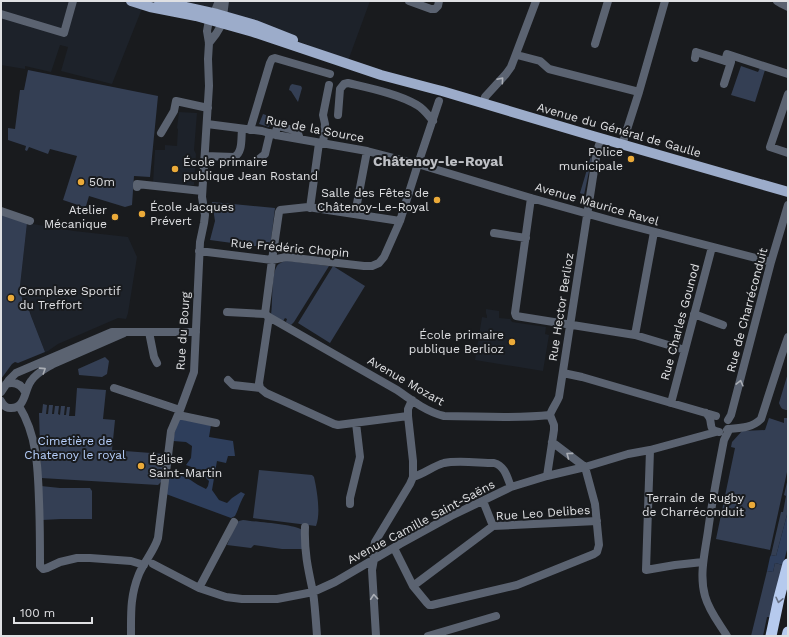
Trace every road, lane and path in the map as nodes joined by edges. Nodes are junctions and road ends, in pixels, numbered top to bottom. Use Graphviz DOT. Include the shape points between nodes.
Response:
graph roads {
  1 [pos="73,1"];
  2 [pos="130,1"];
  3 [pos="159,1"];
  4 [pos="219,1"];
  5 [pos="225,1"];
  6 [pos="409,1"];
  7 [pos="439,1"];
  8 [pos="536,1"];
  9 [pos="608,1"];
  10 [pos="665,1"];
  11 [pos="777,1"];
  12 [pos="788,7"];
  13 [pos="1,14"];
  14 [pos="217,18"];
  15 [pos="208,43"];
  16 [pos="595,44"];
  17 [pos="516,54"];
  18 [pos="695,58"];
  19 [pos="725,60"];
  20 [pos="330,74"];
  21 [pos="788,74"];
  22 [pos="724,84"];
  23 [pos="330,85"];
  24 [pos="639,92"];
  25 [pos="788,94"];
  26 [pos="439,101"];
  27 [pos="484,103"];
  28 [pos="208,108"];
  29 [pos="338,115"];
  30 [pos="433,121"];
  31 [pos="206,124"];
  32 [pos="246,129"];
  33 [pos="161,133"];
  34 [pos="273,134"];
  35 [pos="601,139"];
  36 [pos="321,144"];
  37 [pos="622,145"];
  38 [pos="366,151"];
  39 [pos="788,153"];
  40 [pos="205,156"];
  41 [pos="259,159"];
  42 [pos="418,164"];
  43 [pos="137,187"];
  44 [pos="202,191"];
  45 [pos="788,192"];
  46 [pos="531,198"];
  47 [pos="788,205"];
  48 [pos="310,208"];
  49 [pos="1,211"];
  50 [pos="587,213"];
  51 [pos="355,214"];
  52 [pos="30,221"];
  53 [pos="400,221"];
  54 [pos="654,232"];
  55 [pos="494,233"];
  56 [pos="526,238"];
  57 [pos="712,247"];
  58 [pos="199,251"];
  59 [pos="272,260"];
  60 [pos="771,262"];
  61 [pos="227,312"];
  62 [pos="694,314"];
  63 [pos="267,316"];
  64 [pos="570,325"];
  65 [pos="723,325"];
  66 [pos="127,332"];
  67 [pos="149,332"];
  68 [pos="196,332"];
  69 [pos="635,335"];
  70 [pos="788,337"];
  71 [pos="685,350"];
  72 [pos="157,363"];
  73 [pos="563,373"];
  74 [pos="228,380"];
  75 [pos="6,384"];
  76 [pos="114,388"];
  77 [pos="260,388"];
  78 [pos="1,392"];
  79 [pos="25,392"];
  80 [pos="412,400"];
  81 [pos="1,401"];
  82 [pos="671,403"];
  83 [pos="19,406"];
  84 [pos="179,413"];
  85 [pos="550,415"];
  86 [pos="408,416"];
  87 [pos="710,418"];
  88 [pos="216,423"];
  89 [pos="356,423"];
  90 [pos="725,427"];
  91 [pos="704,435"];
  92 [pos="552,442"];
  93 [pos="650,450"];
  94 [pos="585,467"];
  95 [pos="547,476"];
  96 [pos="413,477"];
  97 [pos="511,487"];
  98 [pos="483,501"];
  99 [pos="350,504"];
  100 [pos="597,521"];
  101 [pos="234,522"];
  102 [pos="493,526"];
  103 [pos="305,527"];
  104 [pos="394,548"];
  105 [pos="374,559"];
  106 [pos="703,562"];
  107 [pos="153,564"];
  108 [pos="788,564"];
  109 [pos="144,565"];
  110 [pos="369,567"];
  111 [pos="413,586"];
  112 [pos="198,588"];
  113 [pos="313,592"];
  114 [pos="496,616"];
  115 [pos="788,632"];
  116 [pos="131,636"];
  117 [pos="317,636"];
  118 [pos="376,636"];
  119 [pos="428,636"];
  120 [pos="727,636"];
  121 [pos="771,636"];
  122 [pos="787,636"];
  1 -- 13 [label="street" via="64,33"];
  2 -- 14 [label="main road, Avenue du Général de Gaulle" via="150,7"];
  3 -- 14 [label="main road, Avenue du Général de Gaulle"];
  4 -- 14 [label="street"];
  5 -- 14 [label="street"];
  6 -- 7 [label="street" via="435,9"];
  8 -- 17 [label="street"];
  9 -- 16 [label="street"];
  10 -- 24 [label="street"];
  11 -- 12 [label="street"];
  14 -- 15 [label="street" via="216,34"];
  14 -- 15 [label="street, Rue du Bourg" via="207,31"];
  14 -- 27 [label="main road, Avenue du Général de Gaulle" via="255,25 348,60"];
  15 -- 28 [label="street, Rue du Bourg"];
  17 -- 24 [label="street" via="540,61 549,69"];
  27 -- 17 [label="street, one-way" via="486,97 509,70"];
  18 -- 19 [label="street" via="696,52"];
  19 -- 21 [label="street" via="727,54"];
  19 -- 22 [label="street" via="731,62"];
  20 -- 32 [label="street" via="275,58 270,63"];
  23 -- 36 [label="street" via="323,115 325,124"];
  24 -- 37 [label="street"];
  25 -- 39 [label="street" via="770,147"];
  26 -- 30 [label="street, Rue Frédéric Chopin"];
  27 -- 35 [label="main road, Avenue du Général de Gaulle"];
  28 -- 31 [label="street, Rue du Bourg"];
  28 -- 33 [label="street" via="176,101 174,110"];
  29 -- 30 [label="street" via="340,90 348,83 410,101 425,111"];
  30 -- 42 [label="street, Rue Frédéric Chopin" via="426,149"];
  31 -- 32 [label="street, Rue de la Source"];
  31 -- 40 [label="street, Rue du Bourg"];
  32 -- 34 [label="street, Rue de la Source"];
  32 -- 40 [label="street" via="237,156"];
  34 -- 36 [label="street, Rue de la Source" via="276,133 278,126 297,131 300,139"];
  34 -- 41 [label="street" via="265,154"];
  35 -- 37 [label="main road, Avenue du Général de Gaulle"];
  35 -- 50 [label="street, Rue Hector Berlioz"];
  36 -- 38 [label="street, Rue de la Source"];
  36 -- 48 [label="street"];
  37 -- 45 [label="main road, Avenue du Général de Gaulle"];
  38 -- 42 [label="street, Rue de la Source"];
  38 -- 51 [label="street"];
  40 -- 44 [label="street, Rue du Bourg"];
  42 -- 46 [label="street, Avenue Maurice Ravel"];
  42 -- 53 [label="street, Rue Frédéric Chopin"];
  43 -- 44 [label="street" via="137,184"];
  44 -- 58 [label="street, Rue du Bourg" via="205,215"];
  46 -- 50 [label="street, Avenue Maurice Ravel"];
  46 -- 56 [label="street"];
  47 -- 60 [label="street, Rue de Charréconduit"];
  48 -- 51 [label="street"];
  48 -- 59 [label="street" via="280,210"];
  49 -- 52 [label="street"];
  50 -- 54 [label="street, Avenue Maurice Ravel"];
  50 -- 64 [label="street, Rue Hector Berlioz"];
  51 -- 53 [label="street"];
  53 -- 59 [label="street, Rue Frédéric Chopin" via="384,257 372,266 286,257"];
  54 -- 57 [label="street, Avenue Maurice Ravel"];
  54 -- 69 [label="street"];
  55 -- 56 [label="street"];
  56 -- 64 [label="street" via="514,313 516,316"];
  57 -- 60 [label="street, Avenue Maurice Ravel"];
  57 -- 62 [label="street, Rue Charles Gounod"];
  58 -- 59 [label="street, Rue Frédéric Chopin"];
  58 -- 68 [label="street, Rue du Bourg"];
  59 -- 63 [label="street"];
  90 -- 60 [label="street, Rue de Charréconduit, one-way" via="731,415"];
  61 -- 63 [label="street"];
  62 -- 65 [label="street"];
  62 -- 71 [label="street, Rue Charles Gounod"];
  63 -- 77 [label="street"];
  63 -- 80 [label="street, Avenue Mozart"];
  64 -- 69 [label="street"];
  64 -- 73 [label="street, Rue Hector Berlioz"];
  66 -- 67 [label="street"];
  66 -- 75 [label="street" via="112,332 19,371"];
  79 -- 66 [label="street, one-way" via="31,380 42,370"];
  67 -- 68 [label="street"];
  67 -- 72 [label="street"];
  68 -- 84 [label="street, Rue du Bourg" via="194,372"];
  69 -- 71 [label="street"];
  70 -- 90 [label="street, Avenue Camille Saint-Saëns" via="761,419 752,426"];
  71 -- 82 [label="street, Rue Charles Gounod"];
  73 -- 82 [label="street"];
  73 -- 85 [label="street, Rue Hector Berlioz" via="559,397"];
  74 -- 77 [label="street" via="233,384"];
  75 -- 78 [label="street"];
  75 -- 79 [label="street" via="18,383"];
  76 -- 84 [label="street"];
  77 -- 89 [label="street" via="334,424"];
  79 -- 83 [label="street"];
  80 -- 85 [label="street, Avenue Mozart" via="444,416"];
  80 -- 86 [label="street"];
  81 -- 83 [label="street" via="8,408"];
  82 -- 87 [label="street"];
  83 -- 109 [label="street" via="31,431 36,454 40,566 43,569 67,560 90,558 131,561"];
  84 -- 88 [label="street"];
  84 -- 109 [label="street, Rue du Bourg" via="171,431 158,538"];
  85 -- 92 [label="street" via="554,425"];
  86 -- 89 [label="street"];
  86 -- 96 [label="street"];
  87 -- 90 [label="street" via="722,417"];
  87 -- 90 [label="street" via="713,430"];
  87 -- 91 [label="street"];
  89 -- 99 [label="street" via="360,457"];
  90 -- 91 [label="street, Avenue Camille Saint-Saëns"];
  90 -- 106 [label="street"];
  91 -- 93 [label="street, Avenue Camille Saint-Saëns"];
  94 -- 92 [label="street, one-way"];
  92 -- 95 [label="street"];
  93 -- 94 [label="street, Avenue Camille Saint-Saëns"];
  93 -- 106 [label="street" via="646,570"];
  94 -- 95 [label="street, Avenue Camille Saint-Saëns"];
  94 -- 100 [label="street"];
  95 -- 97 [label="street, Avenue Camille Saint-Saëns"];
  96 -- 97 [label="street" via="447,463 494,463 504,468"];
  96 -- 105 [label="street" via="375,542"];
  97 -- 98 [label="street, Avenue Camille Saint-Saëns"];
  98 -- 102 [label="street"];
  98 -- 104 [label="street, Avenue Camille Saint-Saëns"];
  100 -- 102 [label="street, Rue Leo Delibes"];
  100 -- 111 [label="street" via="597,552 517,585 432,605 427,603"];
  101 -- 112 [label="street"];
  102 -- 111 [label="street, Rue Leo Delibes"];
  103 -- 113 [label="street" via="305,553"];
  104 -- 105 [label="street, Avenue Camille Saint-Saëns"];
  104 -- 111 [label="street"];
  105 -- 110 [label="street"];
  106 -- 120 [label="street" via="702,579 707,604"];
  107 -- 112 [label="street, Avenue Camille Saint-Saëns"];
  108 -- 121 [label="highway, one-way"];
  109 -- 116 [label="street, Rue du Bourg" via="136,581 131,603"];
  110 -- 113 [label="street, Avenue Camille Saint-Saëns"];
  118 -- 110 [label="street, one-way"];
  112 -- 113 [label="street, Avenue Camille Saint-Saëns" via="242,599 277,599"];
  113 -- 117 [label="street"];
  114 -- 119 [label="street"];
  115 -- 122 [label="highway"];
}
